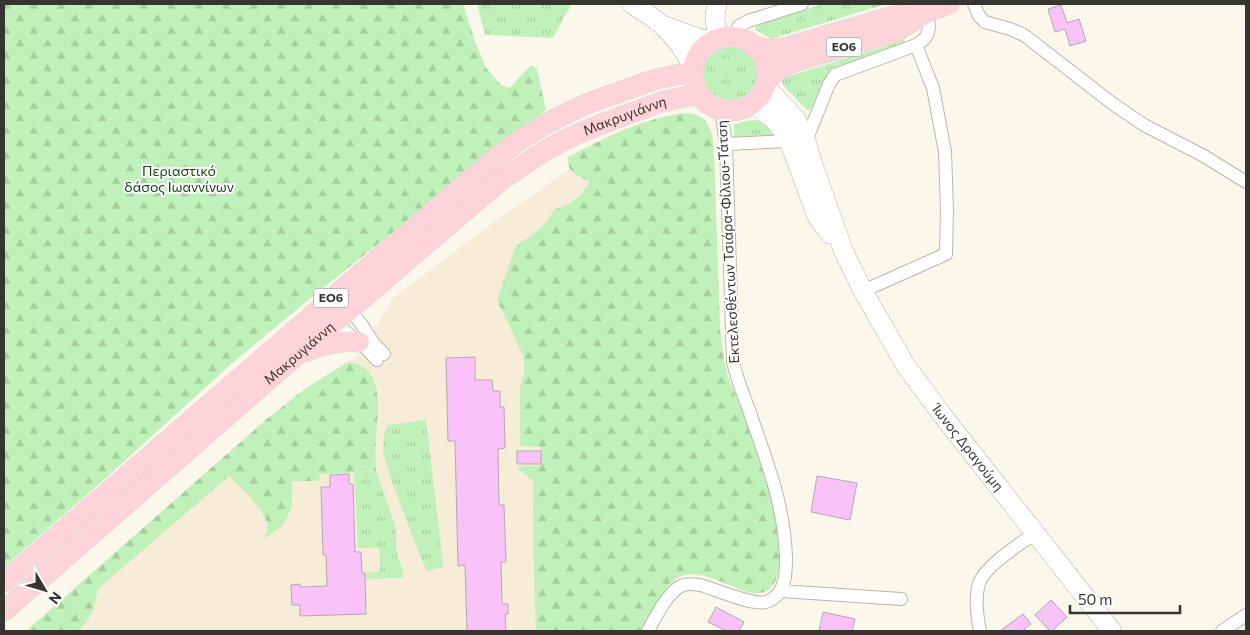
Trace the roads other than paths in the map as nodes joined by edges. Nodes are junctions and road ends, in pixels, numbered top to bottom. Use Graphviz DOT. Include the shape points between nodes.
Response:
graph roads {
  1 [pos="632,4"];
  2 [pos="717,4"];
  3 [pos="802,4"];
  4 [pos="949,4"];
  5 [pos="974,4"];
  6 [pos="922,9"];
  7 [pos="661,25"];
  8 [pos="722,38"];
  9 [pos="916,45"];
  10 [pos="756,48"];
  11 [pos="693,69"];
  12 [pos="765,85"];
  13 [pos="698,94"];
  14 [pos="752,104"];
  15 [pos="721,110"];
  16 [pos="797,141"];
  17 [pos="726,144"];
  18 [pos="1246,182"];
  19 [pos="863,291"];
  20 [pos="329,300"];
  21 [pos="343,316"];
  22 [pos="359,342"];
  23 [pos="299,353"];
  24 [pos="1035,533"];
  25 [pos="4,582"];
  26 [pos="781,590"];
  27 [pos="901,599"];
  28 [pos="4,611"];
  29 [pos="1246,615"];
  30 [pos="648,631"];
  31 [pos="980,631"];
  32 [pos="1112,631"];
  33 [pos="1222,631"];
  1 -- 7 [label="main road"];
  2 -- 8 [label="main road" via="714,21"];
  3 -- 8 [label="street" via="748,21"];
  4 -- 6 [label="main road, ΕΟ6"];
  5 -- 18 [label="street" via="985,22 1024,35 1144,125"];
  6 -- 9 [label="street" via="929,26 928,35"];
  6 -- 10 [label="main road, ΕΟ6" via="784,48"];
  6 -- 12 [label="main road, ΕΟ6" via="896,31 791,63 776,71"];
  7 -- 8 [label="main road" via="701,39"];
  7 -- 11 [label="main road" via="687,54"];
  8 -- 10 [label="main road, ΕΟ6" via="745,40"];
  8 -- 11 [label="main road" via="708,43 700,51"];
  9 -- 16 [label="street" via="835,75"];
  9 -- 19 [label="street" via="933,88 945,152 946,254"];
  10 -- 12 [label="main road" via="766,65"];
  11 -- 13 [label="main road"];
  11 -- 20 [label="main road, Μακρυγιάννη / ΕΟ6" via="586,104 522,139"];
  12 -- 14 [label="main road, ΕΟ6"];
  12 -- 16 [label="main road" via="794,116"];
  13 -- 15 [label="main road" via="704,102"];
  13 -- 21 [label="main road, Μακρυγιάννη / ΕΟ6" via="661,102 596,126 535,158 499,182"];
  14 -- 15 [label="main road" via="737,110"];
  14 -- 16 [label="main road"];
  15 -- 17 [label="street, Εκτελεσθέντων Τσιάρα-Φίλιου-Τάτση"];
  16 -- 17 [label="street"];
  16 -- 19 [label="main road, Ίωνος Δραγούμη" via="810,156 843,250"];
  17 -- 26 [label="street, Εκτελεσθέντων Τσιάρα-Φίλιου-Τάτση" via="733,362 779,500 786,563"];
  19 -- 24 [label="main road, Ίωνος Δραγούμη" via="911,372"];
  20 -- 21 [label="street"];
  20 -- 21 [label="street"];
  20 -- 25 [label="main road, Μακρυγιάννη / ΕΟ6"];
  21 -- 22 [label="street" via="349,336"];
  21 -- 22 [label="street" via="362,325 381,357"];
  21 -- 23 [label="main road, Μακρυγιάννη / ΕΟ6"];
  22 -- 23 [label="main road" via="335,343"];
  23 -- 28 [label="main road, Μακρυγιάννη / ΕΟ6"];
  24 -- 31 [label="street" via="996,562 983,576 977,596"];
  24 -- 32 [label="main road, Ίωνος Δραγούμη"];
  26 -- 27 [label="street"];
  26 -- 30 [label="street" via="767,602 757,603 708,586 686,584 667,599"];
  29 -- 33 [label="street"];
}
